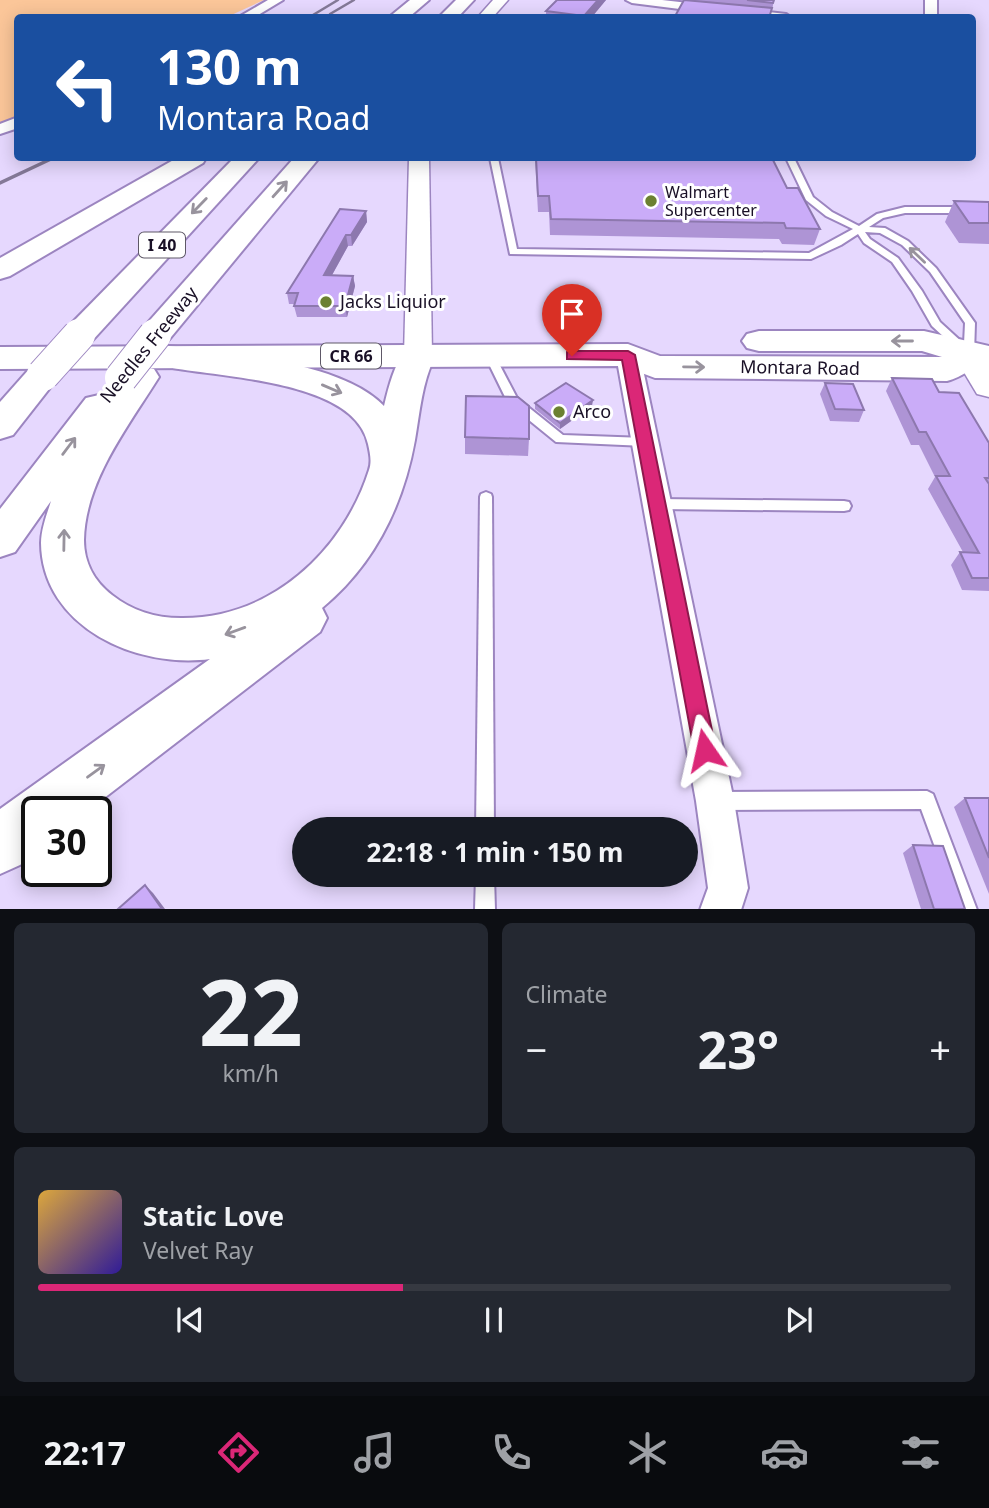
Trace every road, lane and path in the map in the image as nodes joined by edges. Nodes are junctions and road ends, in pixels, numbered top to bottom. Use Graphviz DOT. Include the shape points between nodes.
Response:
graph roads {
  1 [pos="277,0"];
  2 [pos="422,0"];
  3 [pos="466,0"];
  4 [pos="501,0"];
  5 [pos="634,0"];
  6 [pos="251,14"];
  7 [pos="402,14"];
  8 [pos="406,14"];
  9 [pos="450,14"];
  10 [pos="488,14"];
  11 [pos="752,14"];
  12 [pos="189,161"];
  13 [pos="244,161"];
  14 [pos="304,161"];
  15 [pos="419,161"];
  16 [pos="495,161"];
  17 [pos="791,161"];
  18 [pos="131,194"];
  19 [pos="989,211"];
  20 [pos="859,229"];
  21 [pos="0,249"];
  22 [pos="0,270"];
  23 [pos="979,354"];
  24 [pos="628,355"];
  25 [pos="418,356"];
  26 [pos="490,356"];
  27 [pos="152,357"];
  28 [pos="0,358"];
  29 [pos="989,386"];
  30 [pos="0,426"];
  31 [pos="645,442"];
  32 [pos="391,464"];
  33 [pos="486,497"];
  34 [pos="657,504"];
  35 [pos="844,506"];
  36 [pos="0,540"];
  37 [pos="63,796"];
  38 [pos="715,801"];
  39 [pos="485,817"];
  40 [pos="21,829"];
  41 [pos="0,845"];
  42 [pos="485,887"];
  43 [pos="485,909"];
  44 [pos="720,909"];
  45 [pos="968,909"];
  1 -- 6 [label="street"];
  2 -- 7 [label="main road"];
  2 -- 8 [label="main road"];
  3 -- 9 [label="main road"];
  4 -- 10 [label="street"];
  5 -- 11 [label="street"];
  12 -- 18 [label="main road"];
  13 -- 30 [label="main road, I 40, one-way, bridge" via="79,335"];
  27 -- 14 [label="main road, one-way" via="252,220"];
  15 -- 25 [label="street"];
  16 -- 20 [label="lane" via="513,251 811,256"];
  17 -- 20 [label="lane" via="809,198"];
  18 -- 21 [label="main road"];
  18 -- 22 [label="main road"];
  19 -- 20 [label="lane" via="905,210 880,216"];
  20 -- 23 [label="lane" via="866,241 895,260 936,324"];
  23 -- 20 [label="lane, one-way" via="970,323 933,270 905,243 882,230"];
  23 -- 24 [label="main road, Montara Road" via="947,370 655,366"];
  23 -- 29 [label="main road"];
  24 -- 26 [label="main road, Montara Road"];
  24 -- 31 [label="street"];
  25 -- 26 [label="main road, Montara Road"];
  25 -- 27 [label="main road, CR 66"];
  25 -- 32 [label="main road" via="407,376"];
  37 -- 25 [label="main road, one-way" via="340,590 374,552 396,513 407,476 424,373"];
  26 -- 31 [label="lane" via="512,400 559,439"];
  27 -- 28 [label="main road, CR 66"];
  27 -- 32 [label="main road, one-way" via="278,373 338,391 379,422"];
  32 -- 27 [label="main road, one-way" via="367,527 342,561 308,594 271,618 222,636 174,639 132,631 96,612 73,586 62,540 69,507 86,470"];
  36 -- 27 [label="main road, Needles Freeway, one-way"];
  31 -- 34 [label="street"];
  33 -- 39 [label="lane"];
  34 -- 35 [label="lane"];
  34 -- 38 [label="street"];
  38 -- 44 [label="street" via="728,888"];
  38 -- 45 [label="lane" via="927,800"];
  40 -- 41 [label="main road"];
  42 -- 43 [label="lane"];
}
